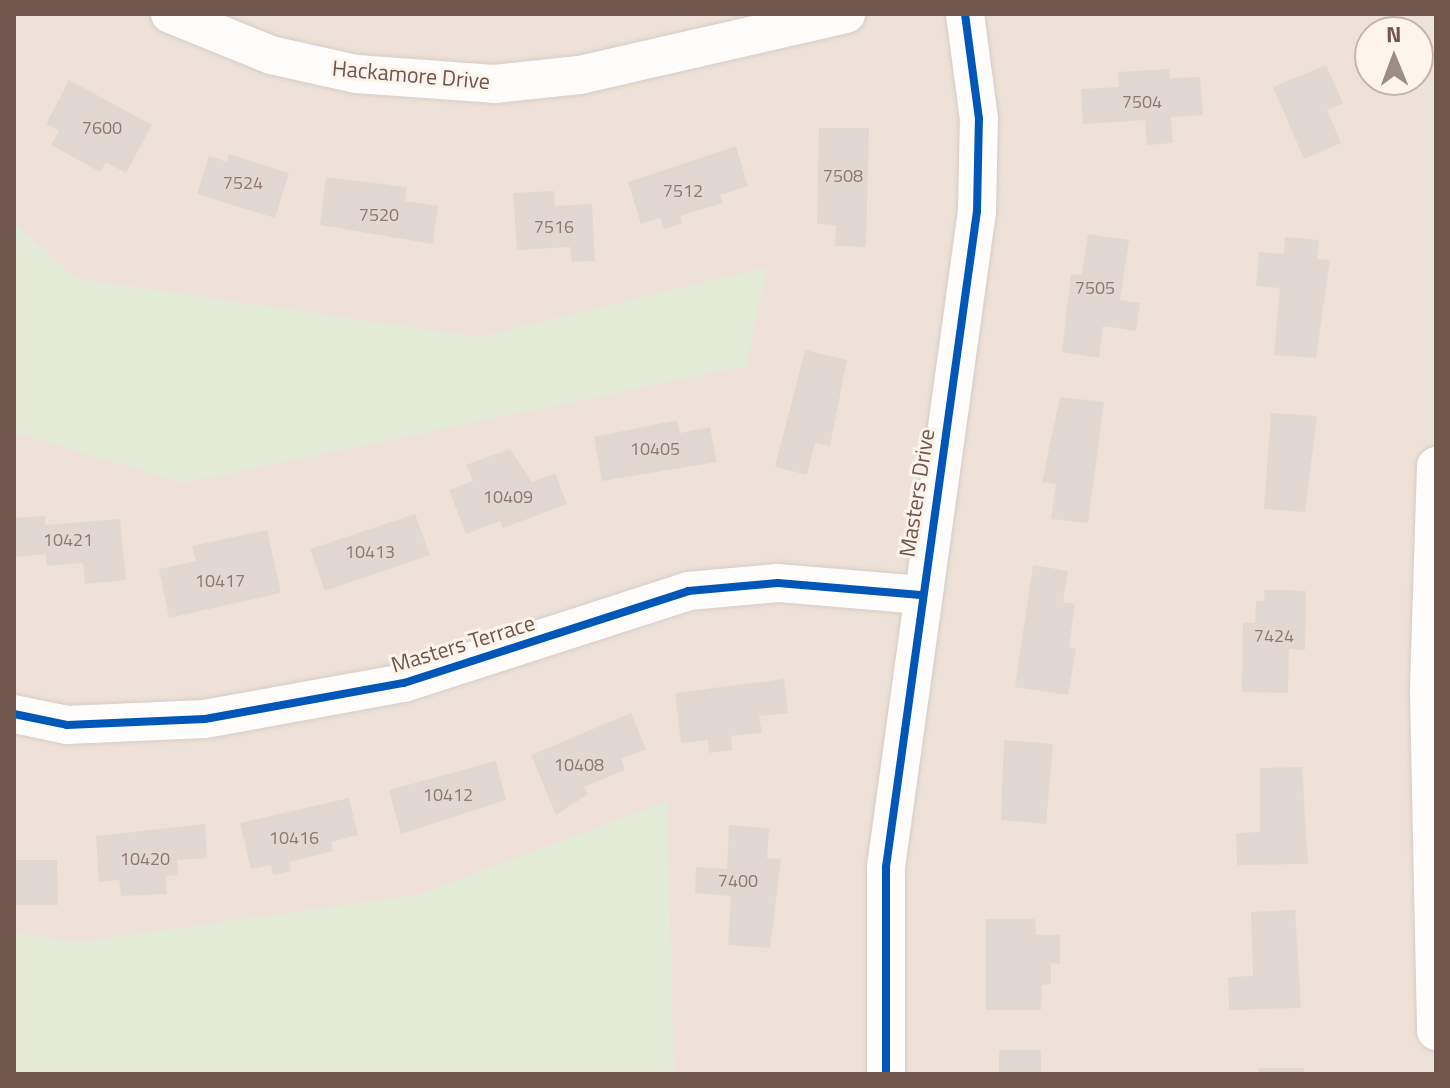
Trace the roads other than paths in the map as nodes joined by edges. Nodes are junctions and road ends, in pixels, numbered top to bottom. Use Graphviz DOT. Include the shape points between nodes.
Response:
graph roads {
  1 [pos="170,14"];
  2 [pos="846,14"];
  3 [pos="965,14"];
  4 [pos="1436,466"];
  5 [pos="920,595"];
  6 [pos="14,714"];
  7 [pos="1436,1031"];
  8 [pos="886,1074"];
  1 -- 2 [label="street, Hackamore Drive" via="271,55 342,71 494,84 580,75"];
  3 -- 5 [label="street, Masters Drive" via="979,119 977,211"];
  4 -- 7 [label="street" via="1429,724"];
  5 -- 6 [label="street, Masters Terrace" via="778,583 688,591 404,683 205,719 67,725"];
  5 -- 8 [label="street, Masters Drive" via="886,867"];
}
